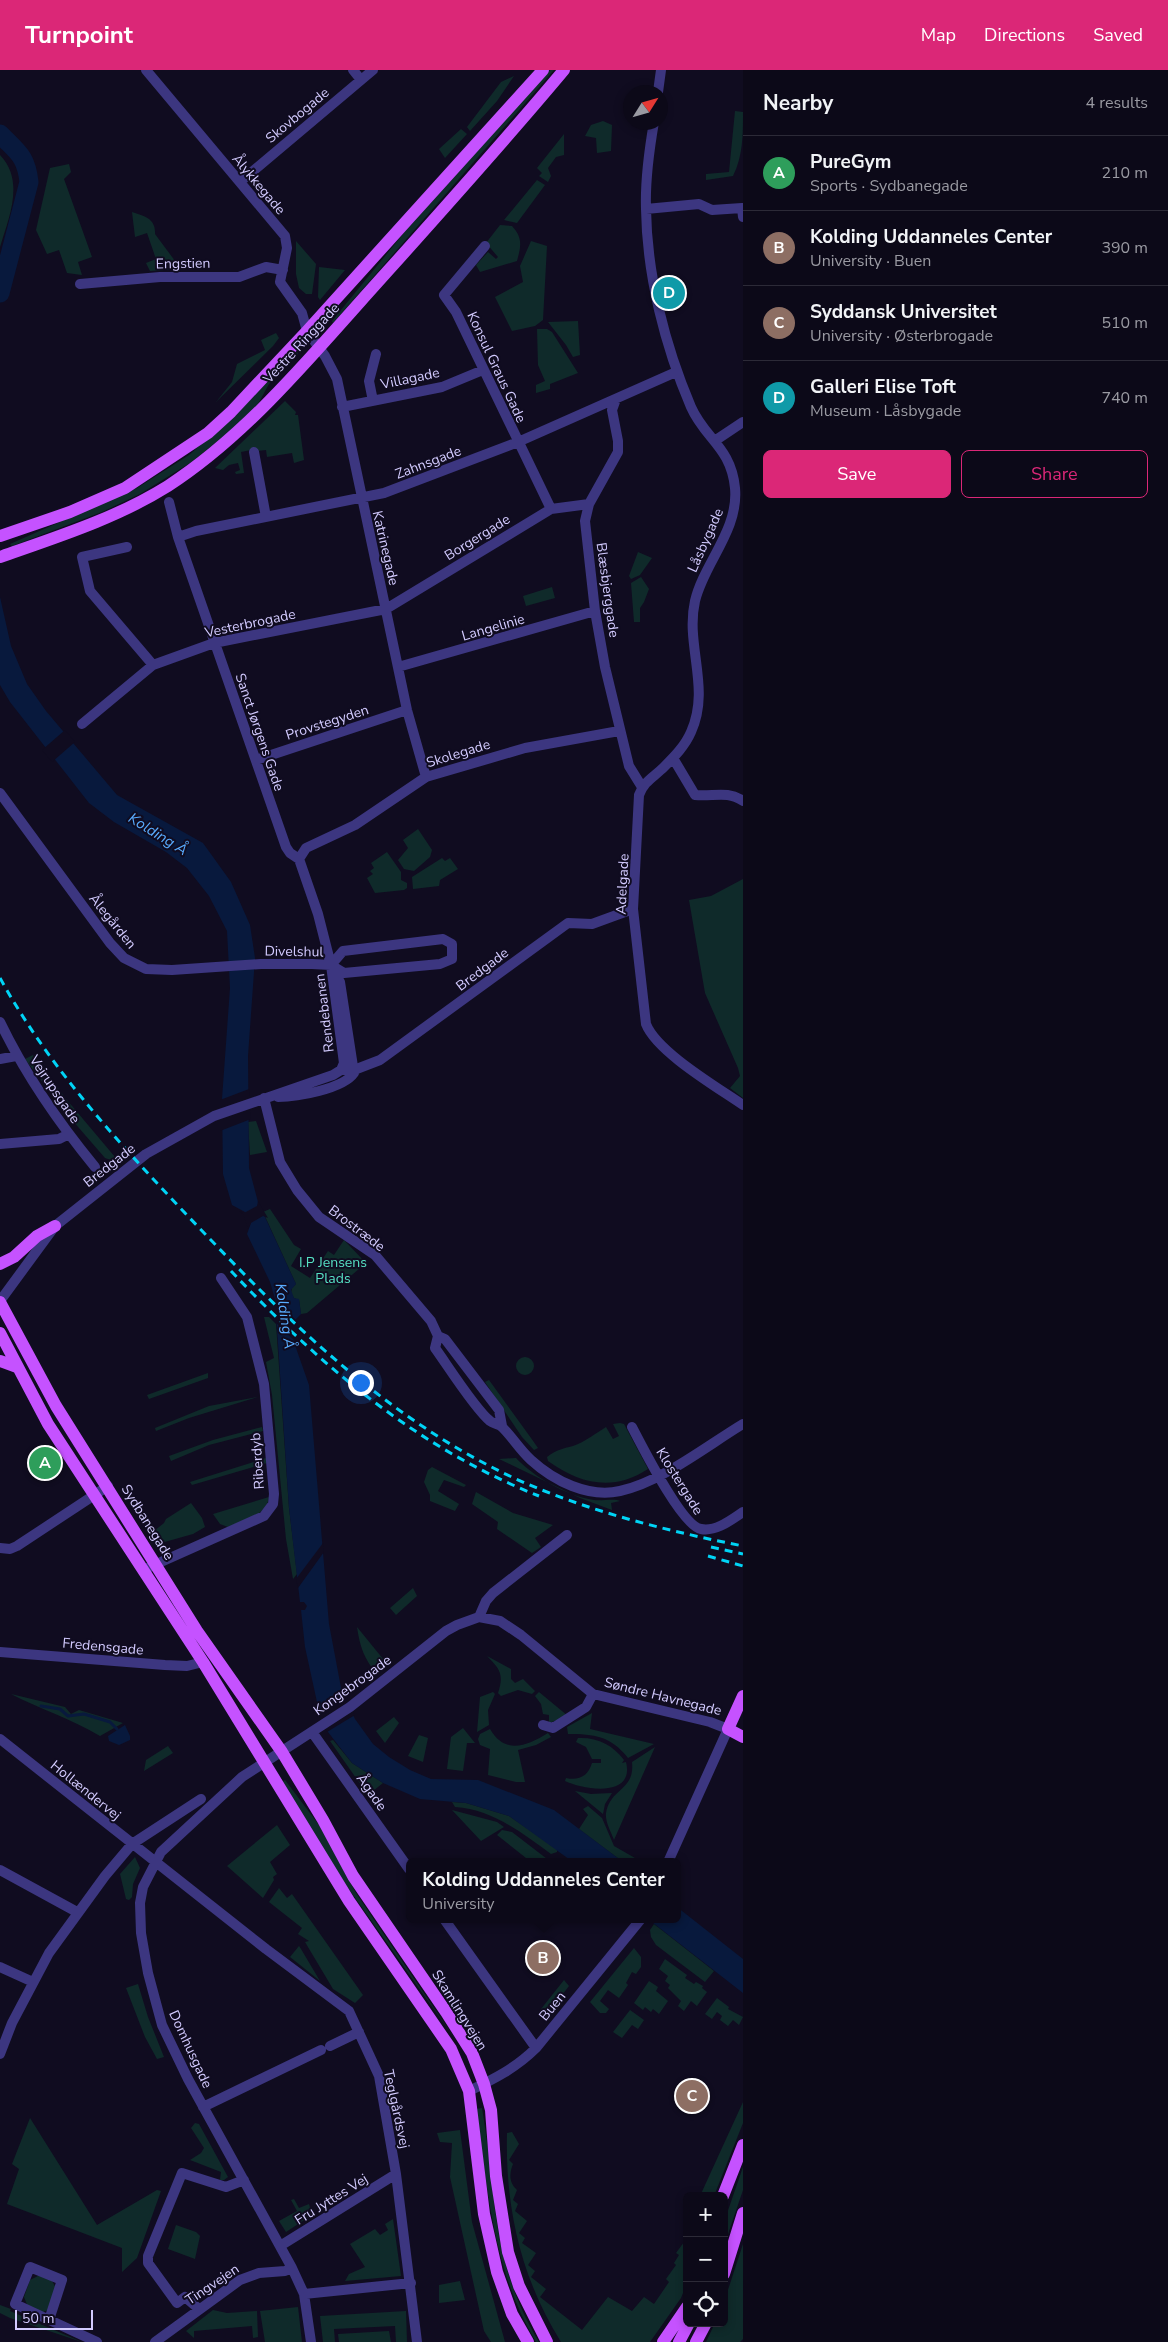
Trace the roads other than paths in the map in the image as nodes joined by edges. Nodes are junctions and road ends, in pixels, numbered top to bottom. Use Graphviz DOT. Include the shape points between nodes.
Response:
graph roads {
  1 [pos="146,70"];
  2 [pos="353,70"];
  3 [pos="373,70"];
  4 [pos="543,70"];
  5 [pos="564,70"];
  6 [pos="661,70"];
  7 [pos="360,80"];
  8 [pos="659,85"];
  9 [pos="653,130"];
  10 [pos="240,182"];
  11 [pos="646,209"];
  12 [pos="743,211"];
  13 [pos="485,246"];
  14 [pos="283,270"];
  15 [pos="80,284"];
  16 [pos="307,330"];
  17 [pos="319,347"];
  18 [pos="376,354"];
  19 [pos="483,370"];
  20 [pos="676,372"];
  21 [pos="616,399"];
  22 [pos="374,401"];
  23 [pos="342,408"];
  24 [pos="743,422"];
  25 [pos="716,440"];
  26 [pos="518,442"];
  27 [pos="254,452"];
  28 [pos="361,499"];
  29 [pos="169,502"];
  30 [pos="589,504"];
  31 [pos="551,509"];
  32 [pos="266,517"];
  33 [pos="3,535"];
  34 [pos="178,537"];
  35 [pos="127,547"];
  36 [pos="6,555"];
  37 [pos="386,609"];
  38 [pos="595,611"];
  39 [pos="214,643"];
  40 [pos="153,665"];
  41 [pos="398,668"];
  42 [pos="407,710"];
  43 [pos="82,724"];
  44 [pos="619,731"];
  45 [pos="674,758"];
  46 [pos="256,760"];
  47 [pos="426,777"];
  48 [pos="642,787"];
  49 [pos="0,793"];
  50 [pos="743,800"];
  51 [pos="299,859"];
  52 [pos="633,909"];
  53 [pos="256,964"];
  54 [pos="331,965"];
  55 [pos="0,1022"];
  56 [pos="16,1056"];
  57 [pos="0,1059"];
  58 [pos="341,1070"];
  59 [pos="354,1070"];
  60 [pos="267,1097"];
  61 [pos="743,1105"];
  62 [pos="69,1134"];
  63 [pos="0,1144"];
  64 [pos="95,1167"];
  65 [pos="55,1226"];
  66 [pos="0,1264"];
  67 [pos="221,1278"];
  68 [pos="0,1301"];
  69 [pos="0,1332"];
  70 [pos="0,1361"];
  71 [pos="17,1367"];
  72 [pos="743,1424"];
  73 [pos="632,1427"];
  74 [pos="659,1476"];
  75 [pos="108,1486"];
  76 [pos="93,1496"];
  77 [pos="743,1512"];
  78 [pos="567,1535"];
  79 [pos="0,1548"];
  80 [pos="157,1565"];
  81 [pos="143,1570"];
  82 [pos="479,1617"];
  83 [pos="0,1652"];
  84 [pos="203,1662"];
  85 [pos="593,1694"];
  86 [pos="743,1696"];
  87 [pos="543,1725"];
  88 [pos="728,1728"];
  89 [pos="312,1732"];
  90 [pos="743,1737"];
  91 [pos="0,1739"];
  92 [pos="282,1752"];
  93 [pos="263,1762"];
  94 [pos="202,1799"];
  95 [pos="132,1844"];
  96 [pos="670,1858"];
  97 [pos="155,1862"];
  98 [pos="406,1865"];
  99 [pos="0,1870"];
  100 [pos="77,1912"];
  101 [pos="447,1923"];
  102 [pos="638,1923"];
  103 [pos="0,1968"];
  104 [pos="33,1982"];
  105 [pos="359,2032"];
  106 [pos="536,2048"];
  107 [pos="0,2054"];
  108 [pos="484,2084"];
  109 [pos="469,2091"];
  110 [pos="203,2107"];
  111 [pos="743,2144"];
  112 [pos="396,2174"];
  113 [pos="244,2180"];
  114 [pos="725,2192"];
  115 [pos="743,2213"];
  116 [pos="280,2246"];
  117 [pos="728,2261"];
  118 [pos="292,2268"];
  119 [pos="411,2283"];
  120 [pos="304,2294"];
  121 [pos="199,2310"];
  122 [pos="683,2313"];
  123 [pos="512,2314"];
  124 [pos="49,2320"];
  125 [pos="687,2327"];
  126 [pos="704,2327"];
  127 [pos="97,2342"];
  128 [pos="155,2342"];
  129 [pos="311,2342"];
  130 [pos="418,2342"];
  131 [pos="522,2342"];
  132 [pos="528,2342"];
  133 [pos="547,2342"];
  134 [pos="663,2342"];
  135 [pos="679,2342"];
  136 [pos="696,2342"];
  1 -- 10 [label="street, Ålykkegade"];
  2 -- 7 [label="street"];
  3 -- 7 [label="street, Skovbogade"];
  4 -- 16 [label="main road, Vestre Ringgade"];
  5 -- 17 [label="main road, Vestre Ringgade"];
  6 -- 8 [label="street"];
  7 -- 10 [label="street, Skovbogade"];
  9 -- 11 [label="street, Låsbygade"];
  10 -- 14 [label="street, Ålykkegade" via="286,236"];
  11 -- 12 [label="street" via="700,204 712,210"];
  11 -- 20 [label="street, Låsbygade" via="656,292"];
  13 -- 19 [label="street, Konsul Graus Gade" via="444,295 456,312"];
  14 -- 15 [label="street, Engstien" via="266,267 239,278 160,277"];
  14 -- 16 [label="street, Ålykkegade" via="280,282 302,313"];
  16 -- 17 [label="street, Katrinegade"];
  16 -- 33 [label="main road, Vestre Ringgade" via="231,412 208,433 152,472 90,505"];
  17 -- 23 [label="street, Katrinegade" via="336,375"];
  17 -- 36 [label="main road, Vestre Ringgade" via="231,437 168,485 109,516"];
  18 -- 22 [label="street" via="369,381"];
  19 -- 22 [label="street, Villagade" via="442,386"];
  19 -- 26 [label="street, Konsul Graus Gade"];
  20 -- 21 [label="street, Zahnsgade"];
  20 -- 25 [label="street, Låsbygade" via="693,412"];
  21 -- 26 [label="street, Zahnsgade"];
  21 -- 30 [label="street, Blæsbjerggade" via="612,410 618,452"];
  22 -- 23 [label="street, Villagade"];
  23 -- 28 [label="street, Katrinegade"];
  24 -- 25 [label="street"];
  25 -- 45 [label="street, Låsbygade" via="725,452 734,476 736,502 695,602 693,631 700,685 699,709 691,733"];
  26 -- 28 [label="street, Zahnsgade" via="396,489"];
  26 -- 31 [label="street, Konsul Graus Gade"];
  27 -- 32 [label="street"];
  28 -- 32 [label="street, Zahnsgade"];
  28 -- 37 [label="street, Katrinegade"];
  29 -- 34 [label="street, Sanct Jørgens Gade"];
  30 -- 31 [label="street, Borgergade"];
  30 -- 38 [label="street, Blæsbjerggade" via="585,521"];
  31 -- 37 [label="street, Borgergade"];
  32 -- 34 [label="street, Zahnsgade" via="196,530"];
  34 -- 39 [label="street, Sanct Jørgens Gade"];
  35 -- 40 [label="street" via="82,558 90,591"];
  37 -- 39 [label="street, Vesterbrogade"];
  37 -- 41 [label="street, Katrinegade"];
  38 -- 41 [label="street, Langelinie"];
  38 -- 44 [label="street, Blæsbjerggade"];
  39 -- 40 [label="street, Vesterbrogade"];
  39 -- 46 [label="street, Sanct Jørgens Gade"];
  40 -- 43 [label="street, Vesterbrogade"];
  41 -- 42 [label="street, Katrinegade"];
  42 -- 46 [label="street, Provstegyden"];
  42 -- 47 [label="street, Katrinegade"];
  44 -- 47 [label="street, Skolegade" via="525,748"];
  44 -- 48 [label="street, Blæsbjerggade" via="629,766"];
  45 -- 48 [label="street, Låsbygade"];
  45 -- 50 [label="street" via="696,795 721,793"];
  46 -- 51 [label="street, Sanct Jørgens Gade" via="286,846"];
  47 -- 51 [label="street, Skolegade" via="354,825 306,848"];
  48 -- 52 [label="street, Adelgade" via="637,817"];
  49 -- 53 [label="street, Ålegården" via="124,958 136,966 156,970"];
  51 -- 54 [label="street, Sanct Jørgens Gade"];
  52 -- 59 [label="street, Bredgade" via="592,924 568,923 380,1060"];
  52 -- 61 [label="street, Adelgade" via="649,1031 670,1053"];
  53 -- 54 [label="street, Divelshul"];
  54 -- 54 [label="street, Divelshul" via="344,973 440,964 452,959 452,944 443,939 343,951"];
  54 -- 58 [label="street, Rendebanen" via="344,1063"];
  54 -- 59 [label="street, Rendebanen" via="340,982"];
  55 -- 56 [label="street, Vejrupsgade"];
  56 -- 57 [label="street"];
  56 -- 62 [label="street, Vejrupsgade"];
  58 -- 59 [label="street, Bredgade"];
  58 -- 60 [label="street, Bredgade"];
  59 -- 60 [label="street, Bredgade" via="350,1078 338,1084 300,1096"];
  60 -- 65 [label="street, Bredgade" via="195,1125 146,1154"];
  60 -- 74 [label="street, Brostræde" via="280,1162 297,1190 320,1217 375,1256 431,1321 438,1336 435,1348 490,1421 502,1426 541,1468 568,1485 583,1490 620,1491"];
  62 -- 63 [label="street" via="59,1139"];
  62 -- 64 [label="street, Vejrupsgade"];
  65 -- 66 [label="main road"];
  65 -- 68 [label="street, Bredgade"];
  67 -- 80 [label="street, Riberdyb" via="243,1310 253,1336 267,1412 273,1504 264,1516"];
  68 -- 75 [label="main road, Sydbanegade" via="56,1406"];
  69 -- 71 [label="main road"];
  70 -- 71 [label="main road"];
  71 -- 76 [label="main road"];
  72 -- 74 [label="street, Brostræde"];
  73 -- 74 [label="street, Klostergade"];
  74 -- 77 [label="street, Klostergade" via="693,1527 716,1528"];
  75 -- 76 [label="street"];
  75 -- 80 [label="main road, Sydbanegade"];
  76 -- 79 [label="street" via="17,1546"];
  76 -- 81 [label="main road"];
  78 -- 82 [label="street" via="492,1594"];
  80 -- 81 [label="street, Riberdyb"];
  80 -- 92 [label="main road, Sydbanegade" via="197,1631"];
  81 -- 84 [label="main road"];
  82 -- 85 [label="street, Søndre Havnegade" via="500,1622 521,1634"];
  82 -- 89 [label="street, Kongebrogade" via="446,1632"];
  83 -- 84 [label="street, Fredensgade" via="165,1665 187,1666"];
  84 -- 93 [label="main road"];
  85 -- 87 [label="street" via="586,1707 553,1728"];
  85 -- 88 [label="street, Søndre Havnegade"];
  86 -- 88 [label="main road"];
  88 -- 90 [label="main road, Søndre Havnegade"];
  88 -- 96 [label="street"];
  89 -- 92 [label="street, Kongebrogade"];
  89 -- 98 [label="street, Ågade"];
  91 -- 95 [label="street, Hollændervej"];
  92 -- 93 [label="street, Kongebrogade"];
  92 -- 108 [label="main road, Skamlingvejen" via="353,1876 467,2045"];
  93 -- 97 [label="street, Kongebrogade" via="216,1801 161,1852"];
  93 -- 109 [label="main road, Skamlingvejen" via="349,1901 442,2032"];
  94 -- 95 [label="street"];
  95 -- 97 [label="street, Hollændervej"];
  95 -- 100 [label="street"];
  97 -- 105 [label="street, Teglgårdsvej" via="349,2011"];
  97 -- 110 [label="street, Domhusgade" via="143,1887 140,1903 148,1973 162,2024"];
  99 -- 100 [label="street"];
  100 -- 104 [label="street"];
  101 -- 106 [label="street"];
  102 -- 106 [label="street, Buen"];
  103 -- 104 [label="street"];
  104 -- 107 [label="street"];
  105 -- 110 [label="street"];
  105 -- 112 [label="street, Teglgårdsvej" via="379,2076"];
  106 -- 108 [label="street, Buen" via="520,2064"];
  108 -- 109 [label="street, Buen"];
  108 -- 133 [label="main road, Skamlingvejen" via="491,2110 496,2176 508,2252 519,2286"];
  109 -- 123 [label="main road, Skamlingvejen" via="484,2214 497,2272"];
  110 -- 113 [label="street, Domhusgade"];
  111 -- 114 [label="main road"];
  112 -- 116 [label="street, Fru Jyttes Vej"];
  112 -- 119 [label="street, Teglgårdsvej"];
  113 -- 116 [label="street, Domhusgade"];
  113 -- 121 [label="street" via="226,2187 182,2173 148,2256 148,2263 177,2303 185,2297"];
  115 -- 117 [label="main road"];
  116 -- 118 [label="street, Domhusgade"];
  118 -- 120 [label="street, Domhusgade"];
  118 -- 121 [label="street, Tingvejen" via="250,2275"];
  119 -- 120 [label="street"];
  119 -- 130 [label="street, Teglgårdsvej"];
  120 -- 129 [label="street, Domhusgade"];
  121 -- 128 [label="street, Tingvejen"];
  122 -- 134 [label="main road"];
  123 -- 131 [label="street, Skamlingvejen"];
  123 -- 132 [label="main road"];
  124 -- 124 [label="street" via="16,2304 30,2267 62,2280"];
  124 -- 127 [label="street"];
  125 -- 135 [label="main road"];
  126 -- 136 [label="main road"];
}
